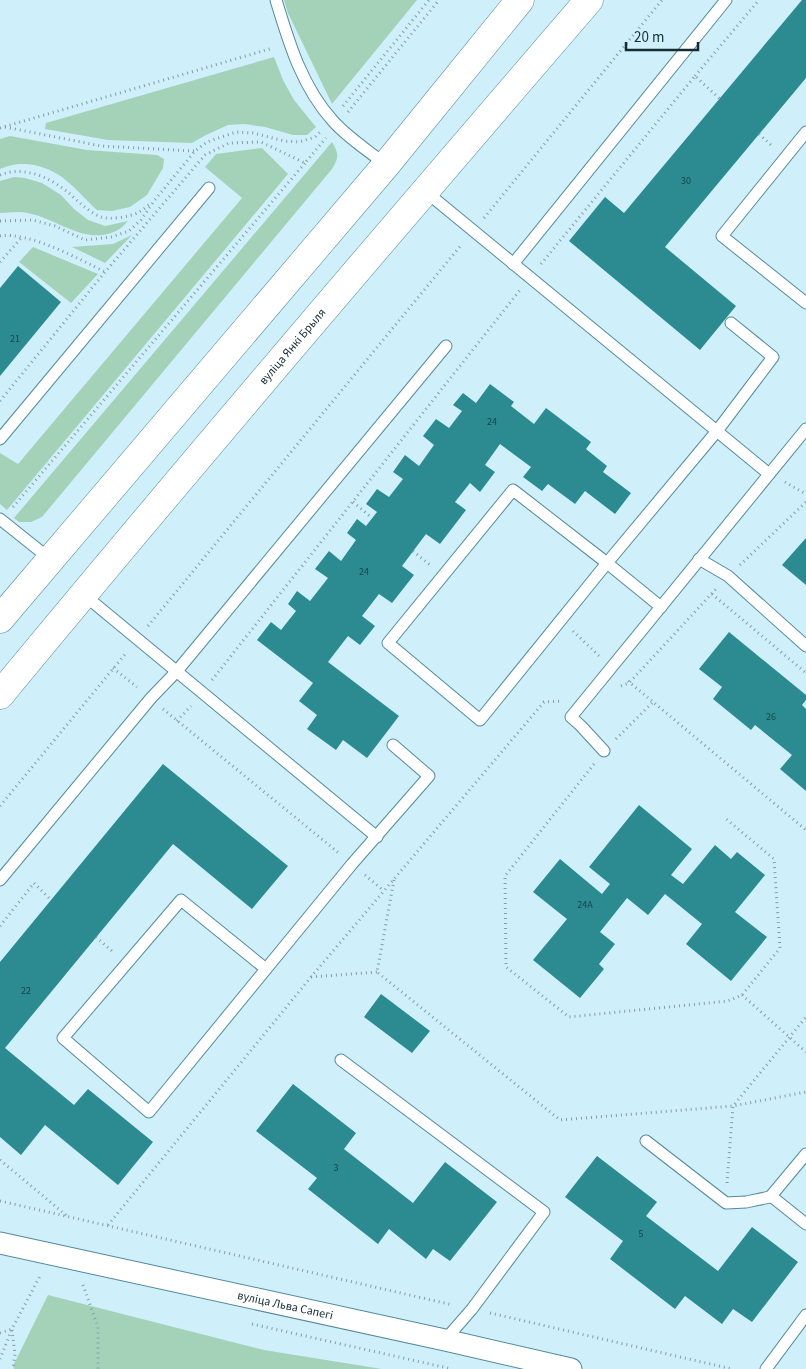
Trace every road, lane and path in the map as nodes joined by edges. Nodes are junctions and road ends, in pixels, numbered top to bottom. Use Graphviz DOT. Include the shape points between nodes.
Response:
graph roads {
  1 [pos="276,0"];
  2 [pos="429,0"];
  3 [pos="439,0"];
  4 [pos="520,0"];
  5 [pos="589,0"];
  6 [pos="662,0"];
  7 [pos="726,0"];
  8 [pos="759,0"];
  9 [pos="288,43"];
  10 [pos="695,76"];
  11 [pos="720,99"];
  12 [pos="334,123"];
  13 [pos="4,127"];
  14 [pos="0,128"];
  15 [pos="806,132"];
  16 [pos="195,151"];
  17 [pos="305,163"];
  18 [pos="386,165"];
  19 [pos="0,175"];
  20 [pos="209,188"];
  21 [pos="425,191"];
  22 [pos="154,201"];
  23 [pos="0,221"];
  24 [pos="474,230"];
  25 [pos="0,236"];
  26 [pos="22,236"];
  27 [pos="0,262"];
  28 [pos="513,264"];
  29 [pos="105,272"];
  30 [pos="529,278"];
  31 [pos="806,303"];
  32 [pos="731,323"];
  33 [pos="446,346"];
  34 [pos="0,401"];
  35 [pos="806,429"];
  36 [pos="716,431"];
  37 [pos="0,439"];
  38 [pos="769,474"];
  39 [pos="806,494"];
  40 [pos="353,502"];
  41 [pos="372,518"];
  42 [pos="1,520"];
  43 [pos="50,559"];
  44 [pos="699,559"];
  45 [pos="607,562"];
  46 [pos="83,594"];
  47 [pos="712,594"];
  48 [pos="661,607"];
  49 [pos="0,619"];
  50 [pos="561,620"];
  51 [pos="138,639"];
  52 [pos="806,646"];
  53 [pos="113,668"];
  54 [pos="611,668"];
  55 [pos="177,671"];
  56 [pos="806,673"];
  57 [pos="629,682"];
  58 [pos="202,693"];
  59 [pos="0,695"];
  60 [pos="151,698"];
  61 [pos="586,698"];
  62 [pos="653,702"];
  63 [pos="177,721"];
  64 [pos="393,745"];
  65 [pos="604,751"];
  66 [pos="0,806"];
  67 [pos="725,818"];
  68 [pos="806,830"];
  69 [pos="377,837"];
  70 [pos="352,864"];
  71 [pos="394,879"];
  72 [pos="0,880"];
  73 [pos="384,891"];
  74 [pos="51,900"];
  75 [pos="0,926"];
  76 [pos="96,937"];
  77 [pos="127,963"];
  78 [pos="266,968"];
  79 [pos="377,972"];
  80 [pos="311,977"];
  81 [pos="742,995"];
  82 [pos="806,1017"];
  83 [pos="789,1037"];
  84 [pos="806,1052"];
  85 [pos="341,1060"];
  86 [pos="806,1092"];
  87 [pos="733,1106"];
  88 [pos="646,1141"];
  89 [pos="806,1154"];
  90 [pos="0,1160"];
  91 [pos="771,1196"];
  92 [pos="0,1201"];
  93 [pos="726,1203"];
  94 [pos="67,1216"];
  95 [pos="806,1224"];
  96 [pos="108,1226"];
  97 [pos="0,1243"];
  98 [pos="40,1276"];
  99 [pos="83,1285"];
  100 [pos="472,1309"];
  101 [pos="806,1314"];
  102 [pos="12,1329"];
  103 [pos="0,1333"];
  104 [pos="445,1340"];
  105 [pos="0,1359"];
  106 [pos="13,1369"];
  107 [pos="98,1369"];
  108 [pos="571,1369"];
  109 [pos="732,1369"];
  110 [pos="766,1369"];
  1 -- 9 [label="lane"];
  2 -- 12 [label="path"];
  3 -- 12 [label="path"];
  4 -- 18 [label="main road"];
  5 -- 21 [label="main road, вуліца Янкі Брыля"];
  6 -- 24 [label="path"];
  7 -- 28 [label="lane"];
  8 -- 10 [label="path"];
  9 -- 12 [label="lane" via="300,73"];
  9 -- 13 [label="path"];
  10 -- 11 [label="path"];
  10 -- 30 [label="path"];
  12 -- 16 [label="path" via="315,137 299,142 236,132 207,142"];
  12 -- 17 [label="path"];
  12 -- 18 [label="lane"];
  13 -- 14 [label="path"];
  13 -- 16 [label="path" via="101,146"];
  15 -- 31 [label="lane" via="722,236"];
  16 -- 22 [label="path"];
  17 -- 29 [label="path" via="261,142 229,143 204,154"];
  17 -- 42 [label="path"];
  18 -- 43 [label="main road"];
  19 -- 22 [label="path" via="18,171 50,180 103,218 138,213"];
  20 -- 37 [label="lane"];
  21 -- 24 [label="lane"];
  21 -- 46 [label="main road, вуліца Янкі Брыля"];
  22 -- 23 [label="path" via="129,231 112,237 85,240 33,220"];
  24 -- 28 [label="lane"];
  24 -- 51 [label="path"];
  25 -- 26 [label="path"];
  26 -- 27 [label="path"];
  26 -- 29 [label="path"];
  28 -- 30 [label="lane"];
  29 -- 34 [label="path"];
  30 -- 36 [label="lane"];
  30 -- 40 [label="path"];
  32 -- 36 [label="lane" via="773,357"];
  33 -- 55 [label="lane"];
  35 -- 38 [label="lane"];
  36 -- 38 [label="lane"];
  36 -- 45 [label="lane"];
  38 -- 39 [label="path"];
  38 -- 44 [label="lane"];
  40 -- 41 [label="path"];
  40 -- 58 [label="path"];
  42 -- 43 [label="lane"];
  43 -- 49 [label="main road"];
  44 -- 48 [label="lane"];
  44 -- 52 [label="lane" via="728,576"];
  45 -- 48 [label="lane"];
  45 -- 50 [label="lane"];
  45 -- 50 [label="lane" via="513,490 388,643 480,720"];
  46 -- 51 [label="lane"];
  46 -- 59 [label="main road, вуліца Янкі Брыля"];
  47 -- 56 [label="path"];
  48 -- 54 [label="lane"];
  50 -- 54 [label="path"];
  51 -- 53 [label="path"];
  51 -- 55 [label="lane"];
  53 -- 60 [label="path"];
  53 -- 66 [label="path"];
  54 -- 57 [label="path"];
  54 -- 61 [label="lane"];
  55 -- 58 [label="lane"];
  55 -- 60 [label="lane"];
  57 -- 61 [label="path"];
  57 -- 62 [label="path"];
  58 -- 63 [label="path"];
  58 -- 69 [label="lane"];
  60 -- 63 [label="path"];
  60 -- 72 [label="lane"];
  61 -- 65 [label="lane" via="571,717"];
  61 -- 71 [label="path" via="544,702"];
  62 -- 65 [label="path"];
  62 -- 68 [label="path"];
  63 -- 70 [label="path"];
  64 -- 69 [label="lane" via="429,776"];
  65 -- 81 [label="path" via="505,876 506,967 570,1017 728,1001"];
  67 -- 81 [label="path" via="774,860 780,948"];
  69 -- 70 [label="lane"];
  70 -- 73 [label="path"];
  70 -- 78 [label="lane"];
  71 -- 73 [label="path"];
  71 -- 79 [label="path"];
  73 -- 80 [label="path"];
  74 -- 75 [label="path" via="34,883"];
  76 -- 77 [label="path"];
  77 -- 78 [label="lane" via="181,900"];
  77 -- 78 [label="lane" via="63,1038 149,1112"];
  79 -- 80 [label="path"];
  79 -- 87 [label="path" via="560,1120"];
  80 -- 96 [label="path"];
  81 -- 83 [label="path"];
  82 -- 83 [label="path"];
  83 -- 84 [label="path"];
  83 -- 87 [label="path"];
  85 -- 100 [label="lane" via="544,1212"];
  86 -- 87 [label="path"];
  87 -- 93 [label="path"];
  88 -- 93 [label="lane"];
  89 -- 91 [label="lane"];
  90 -- 94 [label="path"];
  91 -- 93 [label="lane"];
  91 -- 95 [label="lane"];
  92 -- 94 [label="path"];
  94 -- 96 [label="path"];
  96 -- 100 [label="path"];
  97 -- 104 [label="street, вуліца Льва Сапегі"];
  98 -- 102 [label="path"];
  99 -- 107 [label="path" via="98,1327"];
  100 -- 104 [label="lane"];
  100 -- 109 [label="path"];
  101 -- 110 [label="lane"];
  102 -- 103 [label="path"];
  102 -- 105 [label="path"];
  102 -- 106 [label="path"];
  104 -- 108 [label="street, вуліца Льва Сапегі"];
}
